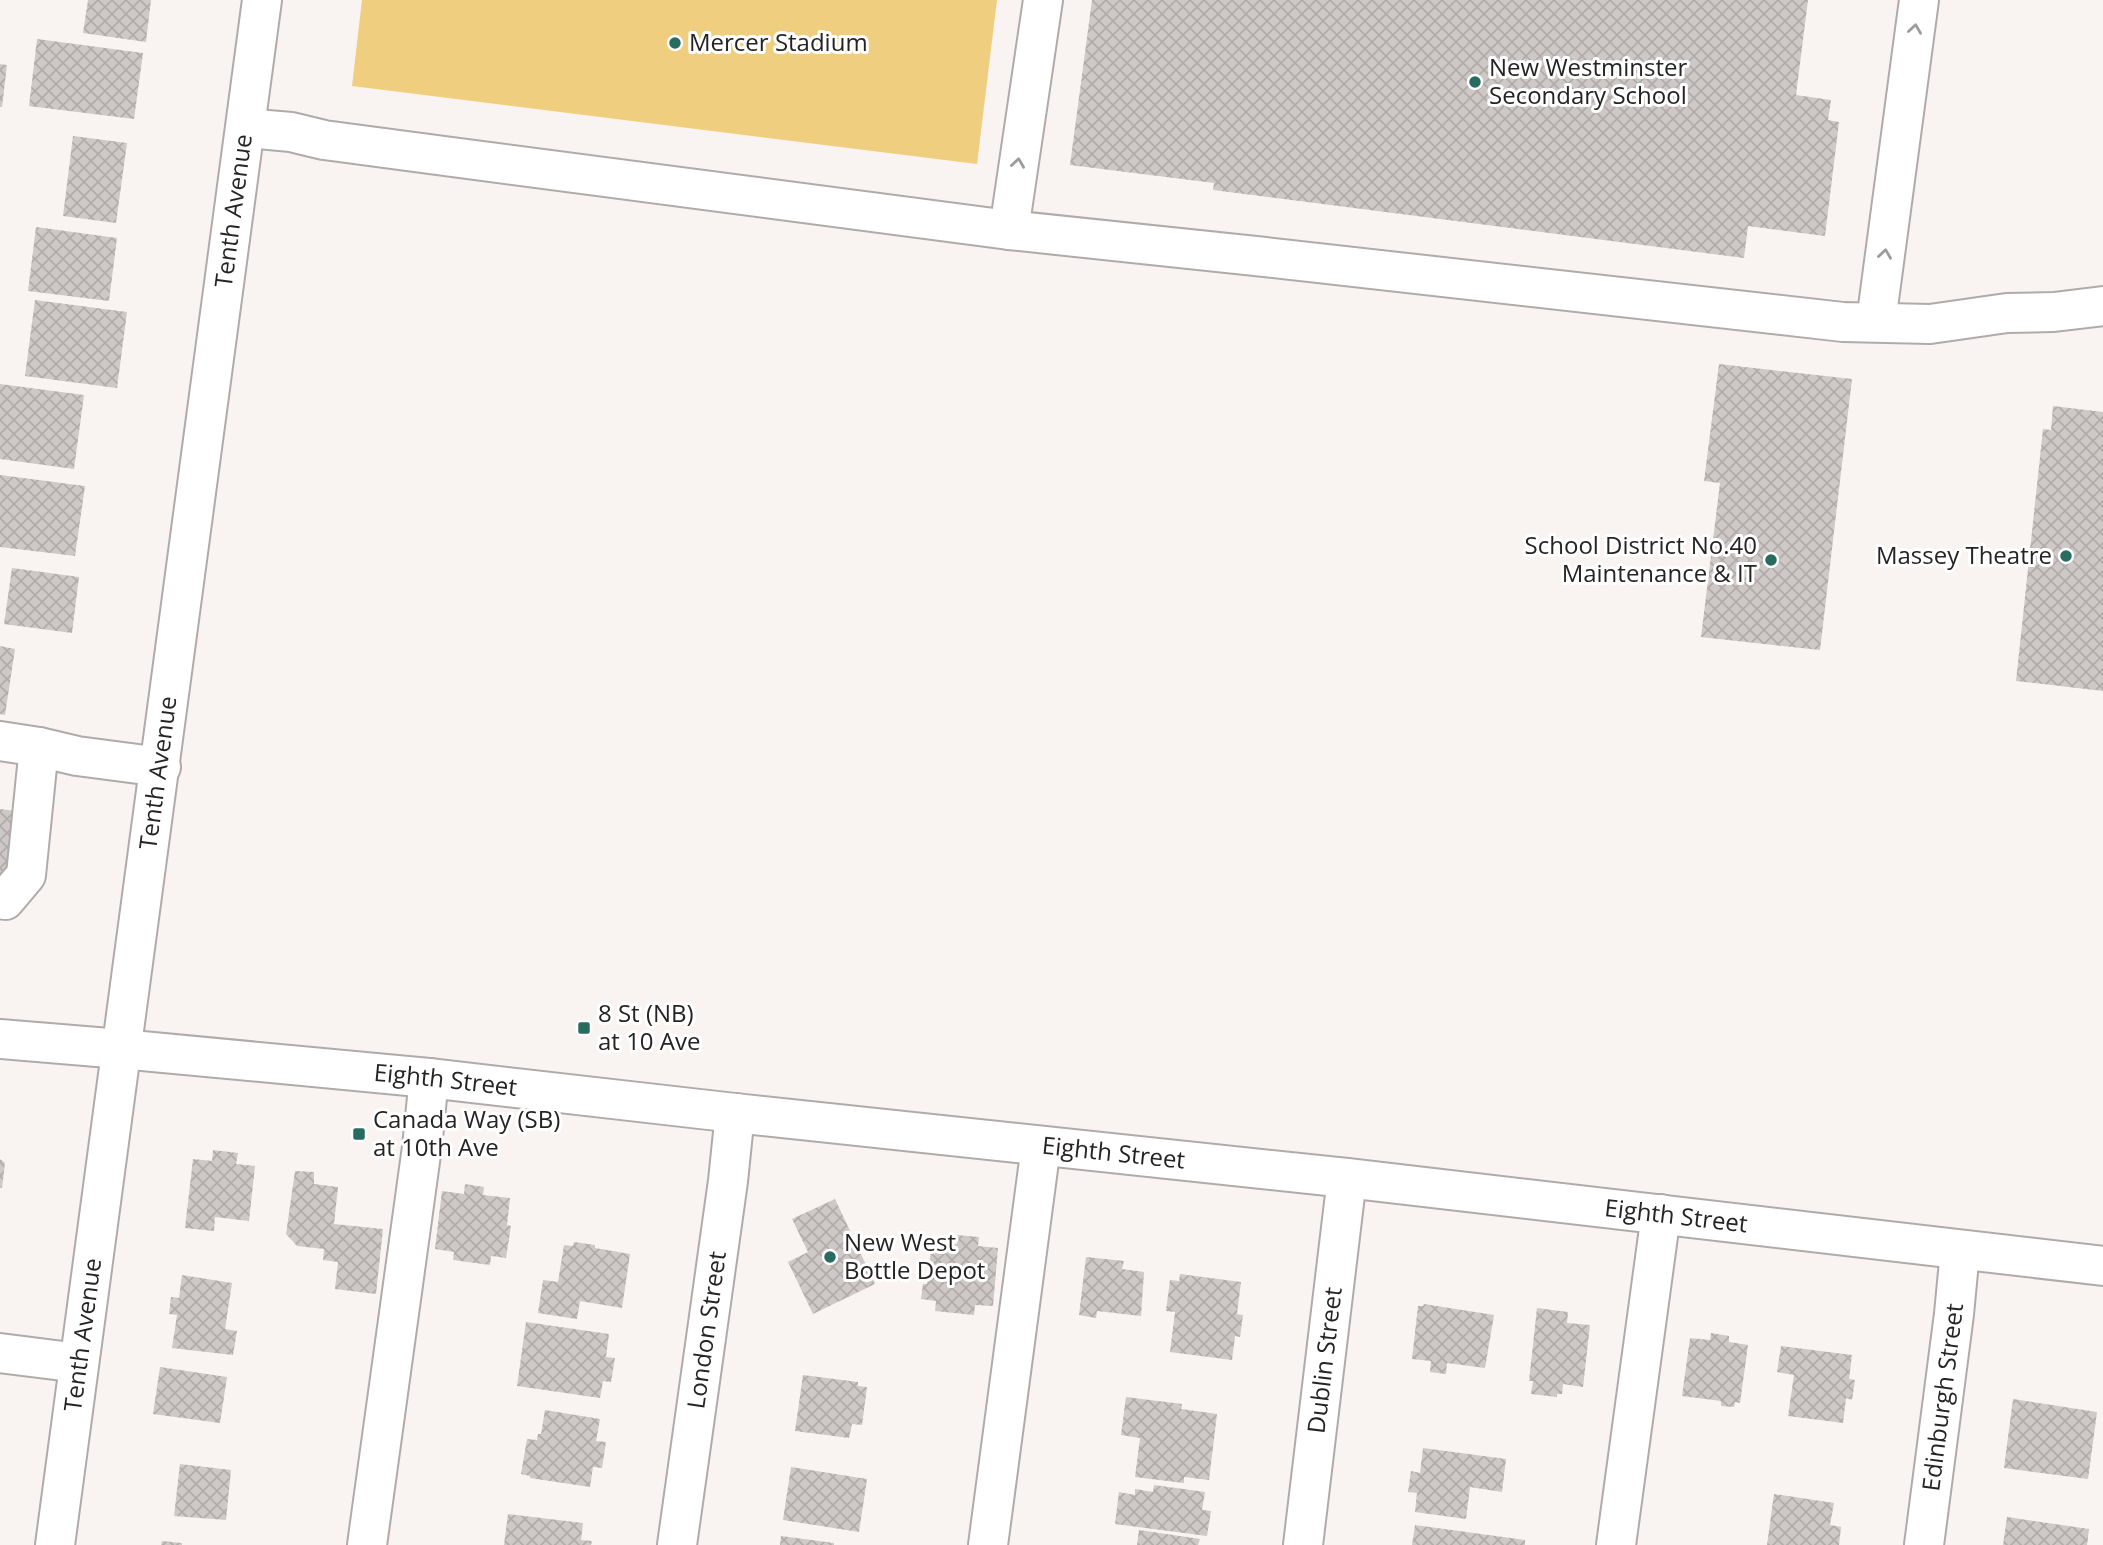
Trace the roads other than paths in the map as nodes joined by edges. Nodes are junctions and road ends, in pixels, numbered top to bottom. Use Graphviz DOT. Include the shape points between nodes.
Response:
graph roads {
  1 [pos="262,0"];
  2 [pos="1042,0"];
  3 [pos="1919,0"];
  4 [pos="246,128"];
  5 [pos="1009,230"];
  6 [pos="2103,306"];
  7 [pos="1876,322"];
  8 [pos="11,749"];
  9 [pos="161,767"];
  10 [pos="0,899"];
  11 [pos="0,1039"];
  12 [pos="121,1049"];
  13 [pos="429,1078"];
  14 [pos="735,1113"];
  15 [pos="1041,1146"];
  16 [pos="1347,1178"];
  17 [pos="1661,1214"];
  18 [pos="1960,1251"];
  19 [pos="2103,1266"];
  20 [pos="0,1353"];
  21 [pos="79,1363"];
  22 [pos="55,1545"];
  23 [pos="367,1545"];
  24 [pos="677,1545"];
  25 [pos="989,1545"];
  26 [pos="1303,1545"];
  27 [pos="1616,1545"];
  28 [pos="1924,1545"];
  1 -- 4 [label="street, Tenth Avenue"];
  5 -- 2 [label="street, one-way"];
  7 -- 3 [label="street, one-way"];
  4 -- 5 [label="street"];
  4 -- 9 [label="street, Tenth Avenue"];
  5 -- 7 [label="street" via="1709,308"];
  6 -- 7 [label="street" via="1930,324"];
  8 -- 9 [label="street"];
  8 -- 10 [label="street" via="26,876 5,900"];
  9 -- 12 [label="street, Tenth Avenue"];
  11 -- 12 [label="street, Eighth Street"];
  12 -- 13 [label="street, Eighth Street"];
  12 -- 21 [label="street, Tenth Avenue"];
  13 -- 14 [label="street, Eighth Street"];
  13 -- 23 [label="street"];
  14 -- 15 [label="street, Eighth Street"];
  14 -- 24 [label="street, London Street"];
  15 -- 16 [label="street, Eighth Street"];
  15 -- 25 [label="street"];
  16 -- 17 [label="street, Eighth Street"];
  16 -- 26 [label="street, Dublin Street"];
  17 -- 18 [label="street, Eighth Street"];
  17 -- 27 [label="street"];
  18 -- 19 [label="street, Eighth Street"];
  18 -- 28 [label="street, Edinburgh Street"];
  20 -- 21 [label="street"];
  21 -- 22 [label="street, Tenth Avenue"];
}
